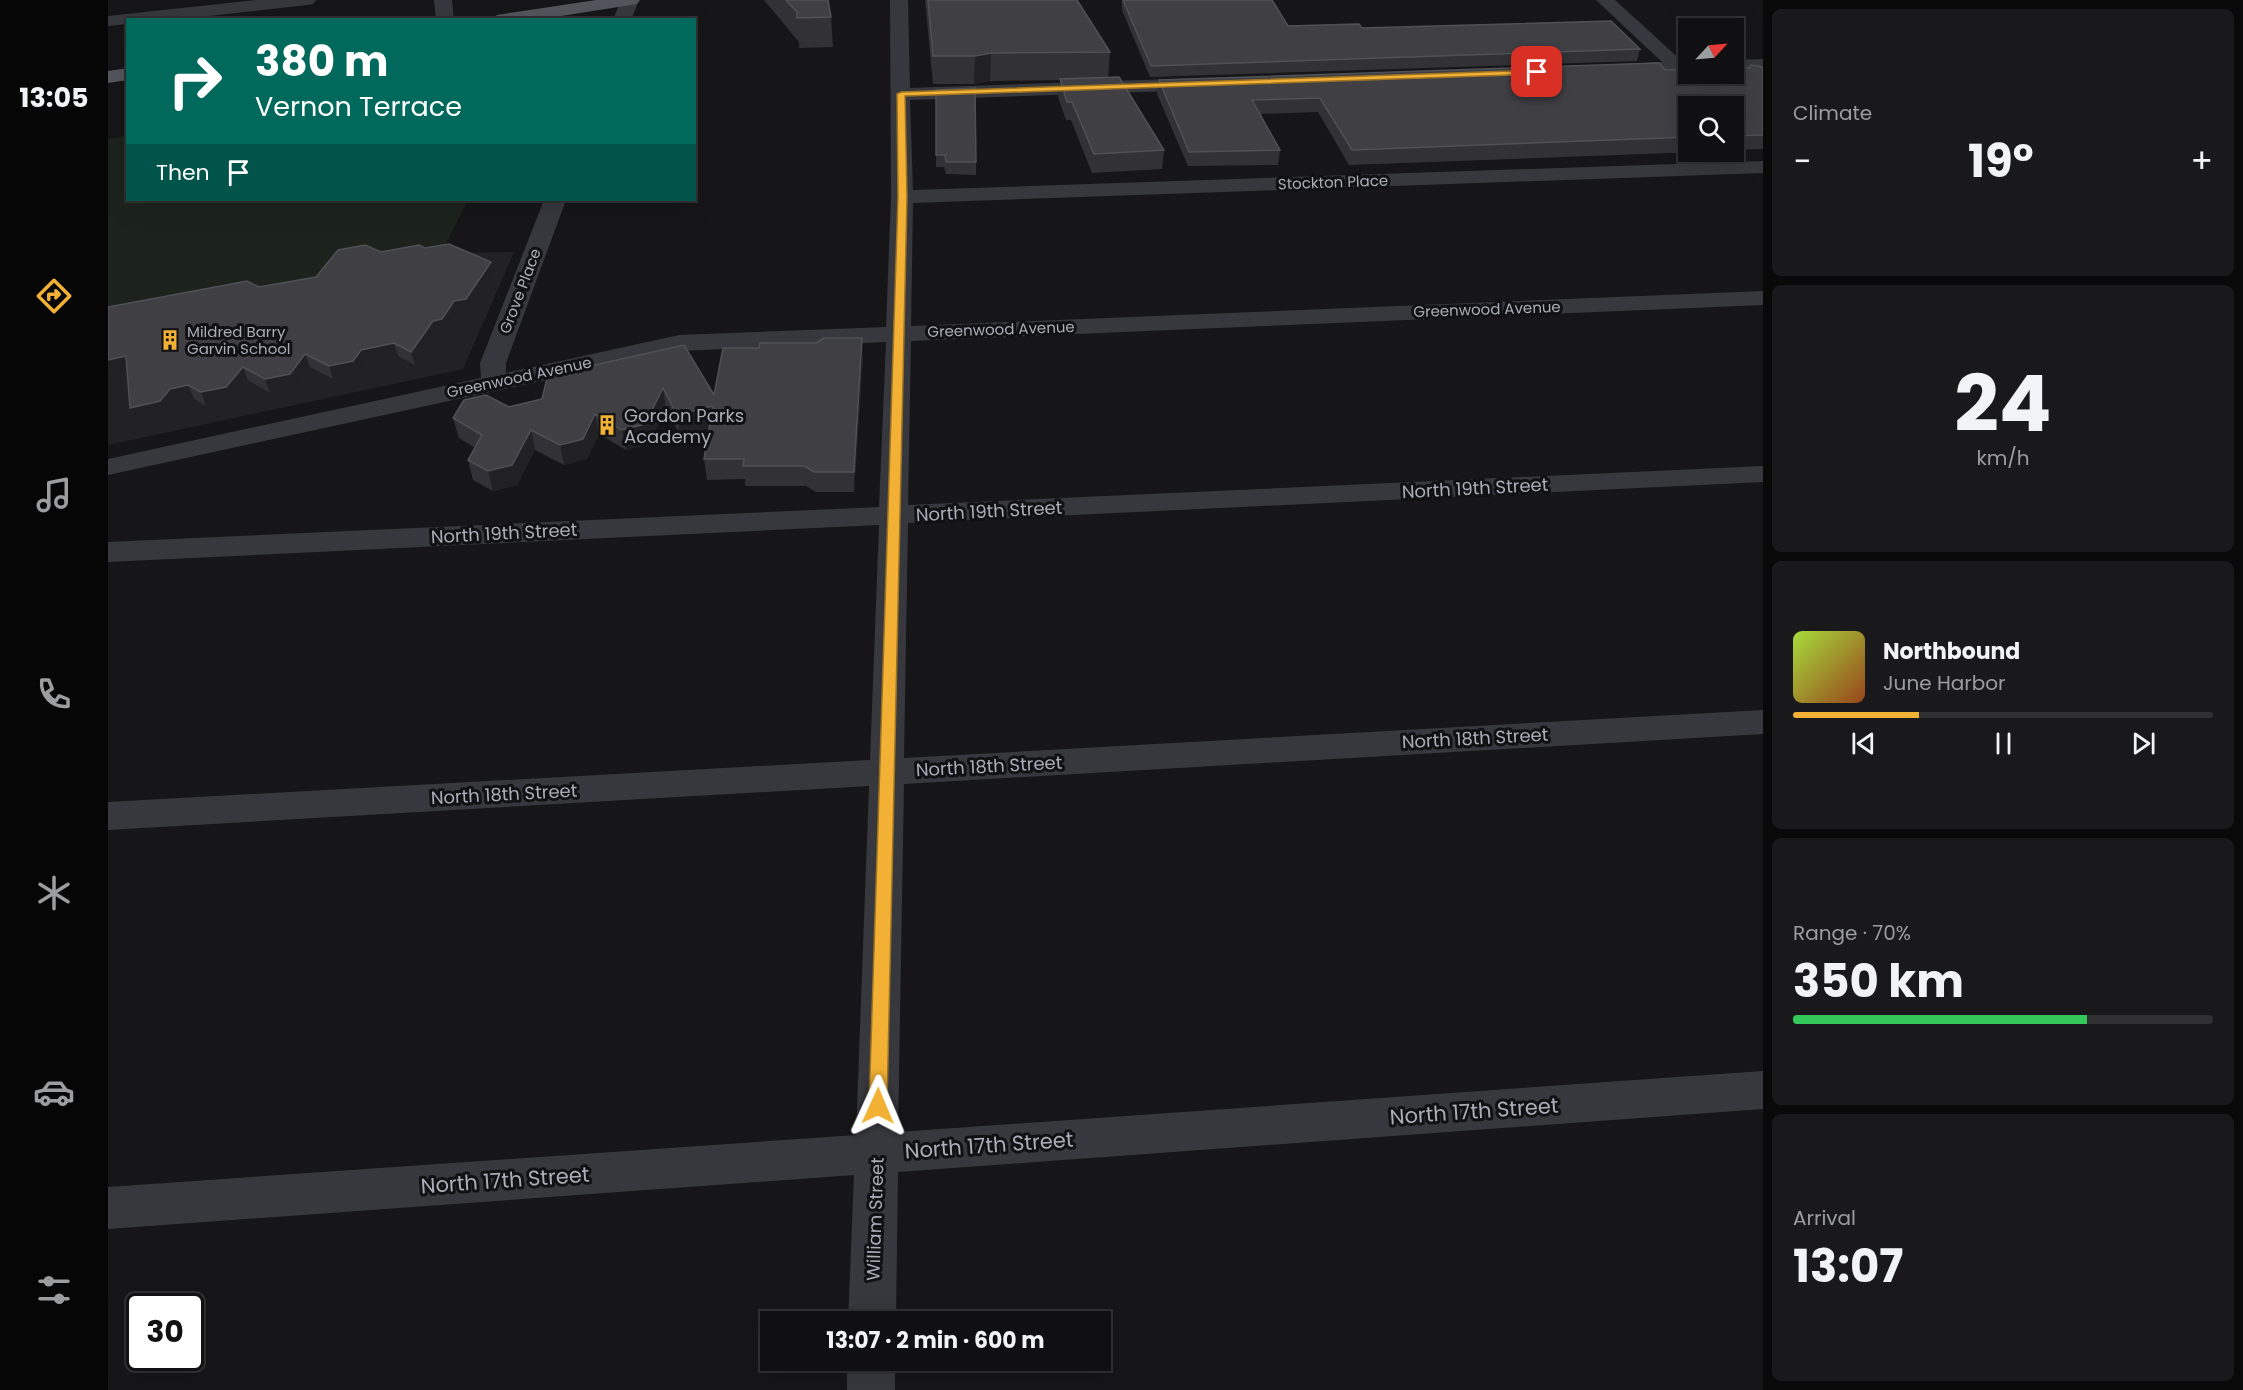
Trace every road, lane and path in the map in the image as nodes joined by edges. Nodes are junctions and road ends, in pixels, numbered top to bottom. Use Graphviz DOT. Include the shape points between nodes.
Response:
graph roads {
  1 [pos="307,0"];
  2 [pos="444,0"];
  3 [pos="630,0"];
  4 [pos="899,0"];
  5 [pos="1605,0"];
  6 [pos="136,18"];
  7 [pos="445,18"];
  8 [pos="510,18"];
  9 [pos="623,18"];
  10 [pos="126,19"];
  11 [pos="108,21"];
  12 [pos="1678,63"];
  13 [pos="1763,65"];
  14 [pos="1744,66"];
  15 [pos="1678,68"];
  16 [pos="1595,70"];
  17 [pos="126,74"];
  18 [pos="108,77"];
  19 [pos="1224,83"];
  20 [pos="901,94"];
  21 [pos="1763,167"];
  22 [pos="902,197"];
  23 [pos="555,201"];
  24 [pos="1763,298"];
  25 [pos="899,334"];
  26 [pos="494,382"];
  27 [pos="108,467"];
  28 [pos="1763,474"];
  29 [pos="894,515"];
  30 [pos="108,552"];
  31 [pos="1763,722"];
  32 [pos="887,772"];
  33 [pos="108,816"];
  34 [pos="1763,1090"];
  35 [pos="877,1153"];
  36 [pos="108,1208"];
  37 [pos="872,1311"];
  38 [pos="871,1371"];
  39 [pos="871,1390"];
  1 -- 6 [label="street"];
  2 -- 7 [label="street"];
  3 -- 8 [label="main road"];
  3 -- 9 [label="street"];
  4 -- 20 [label="street, William Street"];
  5 -- 12 [label="street"];
  10 -- 11 [label="street"];
  13 -- 14 [label="street"];
  15 -- 16 [label="street"];
  17 -- 18 [label="main road"];
  19 -- 20 [label="street"];
  20 -- 22 [label="street, William Street"];
  21 -- 22 [label="street, Stockton Place"];
  22 -- 25 [label="street, William Street"];
  23 -- 26 [label="street, Grove Place" via="493,363"];
  24 -- 25 [label="street, Greenwood Avenue"];
  25 -- 26 [label="street, Greenwood Avenue" via="679,343"];
  25 -- 29 [label="street, William Street"];
  26 -- 27 [label="street, Greenwood Avenue"];
  28 -- 29 [label="street, North 19th Street"];
  29 -- 30 [label="street, North 19th Street"];
  29 -- 32 [label="street, William Street"];
  31 -- 32 [label="street, North 18th Street"];
  32 -- 33 [label="street, North 18th Street"];
  32 -- 35 [label="street, William Street"];
  34 -- 35 [label="street, North 17th Street"];
  35 -- 36 [label="street, North 17th Street"];
  35 -- 37 [label="street, William Street"];
  38 -- 39 [label="street"];
}
